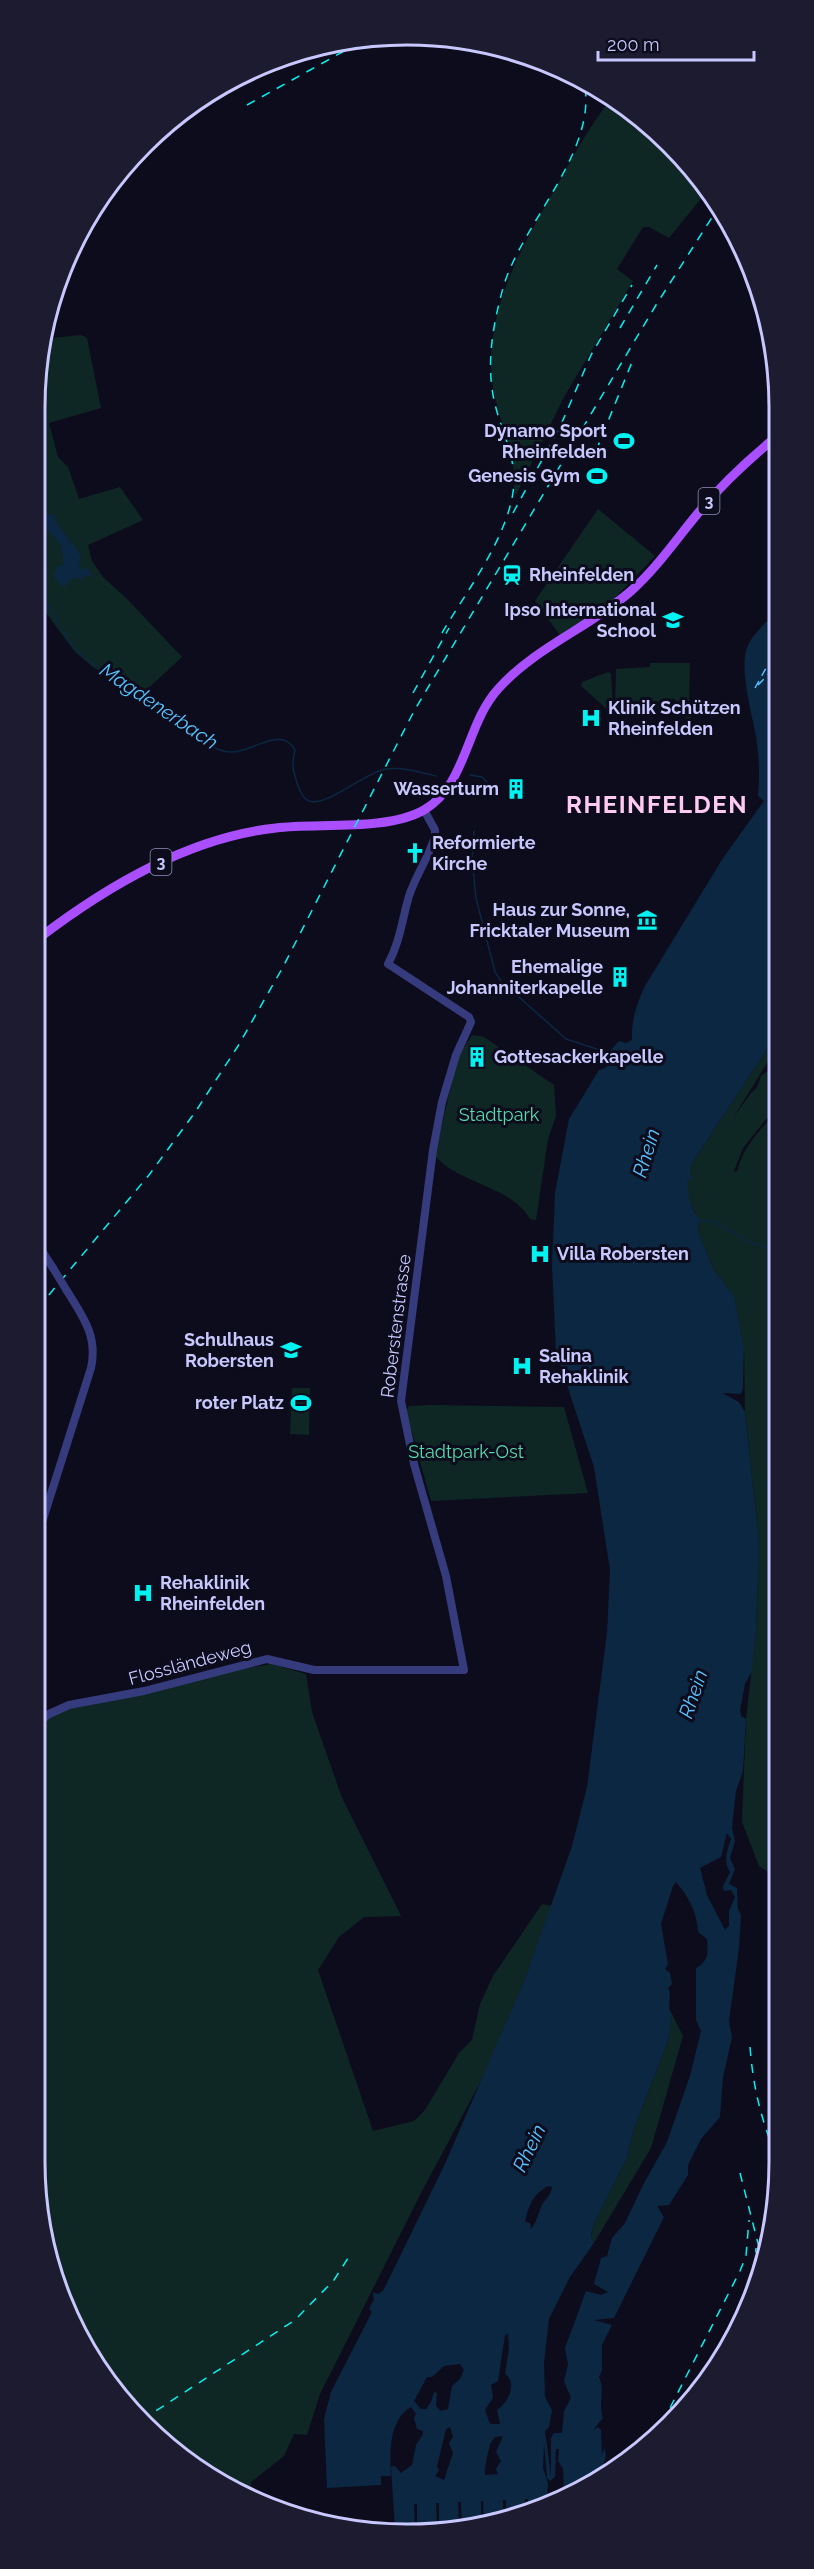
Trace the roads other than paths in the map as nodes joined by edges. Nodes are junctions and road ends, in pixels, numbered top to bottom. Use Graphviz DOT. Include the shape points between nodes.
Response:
graph roads {
  1 [pos="769,443"];
  2 [pos="424,810"];
  3 [pos="45,934"];
  4 [pos="45,1256"];
  5 [pos="45,1513"];
  6 [pos="464,1670"];
  7 [pos="45,1717"];
  1 -- 2 [label="main road, 3" via="736,472 632,590 526,663 497,689 472,731 451,784"];
  2 -- 3 [label="main road, 3" via="385,822 276,828 210,843 136,875"];
  2 -- 6 [label="street, Roberstenstrasse" via="435,836 419,869 401,937 388,964 471,1022 445,1092 433,1150 401,1401 414,1464 446,1576"];
  4 -- 5 [label="street, bridge" via="88,1326 94,1350"];
  6 -- 7 [label="street, Flossländeweg" via="314,1670 267,1659 144,1691 69,1705"];
}
